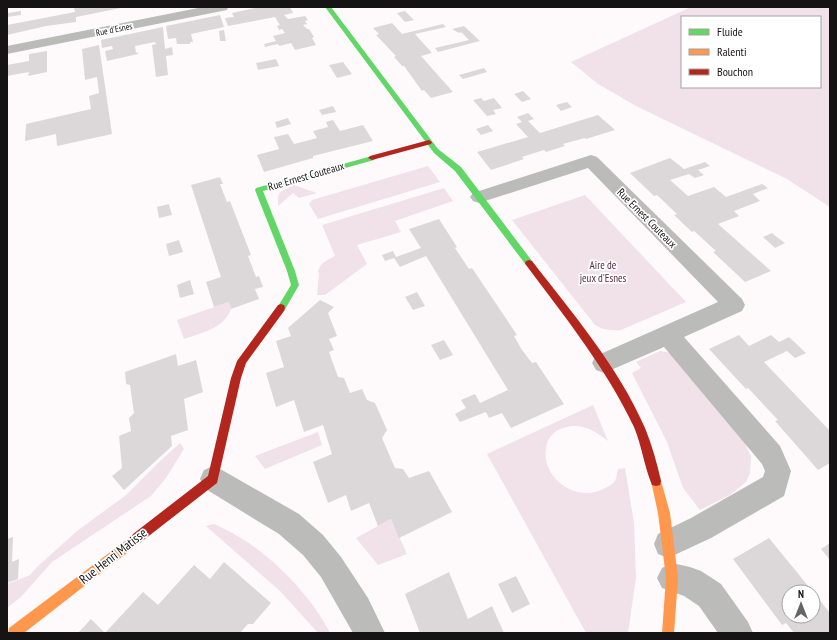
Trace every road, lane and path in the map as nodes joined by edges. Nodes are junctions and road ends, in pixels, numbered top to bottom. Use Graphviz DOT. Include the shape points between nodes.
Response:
graph roads {
  1 [pos="222,7"];
  2 [pos="328,7"];
  3 [pos="7,50"];
  4 [pos="428,142"];
  5 [pos="479,198"];
  6 [pos="667,334"];
  7 [pos="604,363"];
  8 [pos="213,479"];
  9 [pos="668,544"];
  10 [pos="672,578"];
  11 [pos="14,633"];
  12 [pos="369,633"];
  13 [pos="668,633"];
  14 [pos="737,633"];
  1 -- 3 [label="street, Rue d'Esnes"];
  2 -- 4 [label="street"];
  4 -- 5 [label="street" via="458,169"];
  4 -- 8 [label="street, Rue Ernest Couteaux" via="259,190 295,285 242,361"];
  5 -- 6 [label="street, Rue Ernest Couteaux" via="591,161 734,305"];
  5 -- 7 [label="street"];
  6 -- 7 [label="street, Rue Ernest Couteaux"];
  6 -- 9 [label="street" via="771,455 778,470 774,486"];
  7 -- 9 [label="street" via="637,422 648,451 664,514"];
  8 -- 11 [label="street, Rue Henri Matisse"];
  8 -- 12 [label="street" via="289,524 314,545 331,567"];
  9 -- 10 [label="street"];
  10 -- 13 [label="street"];
  10 -- 14 [label="street" via="690,582 710,595"];
}
